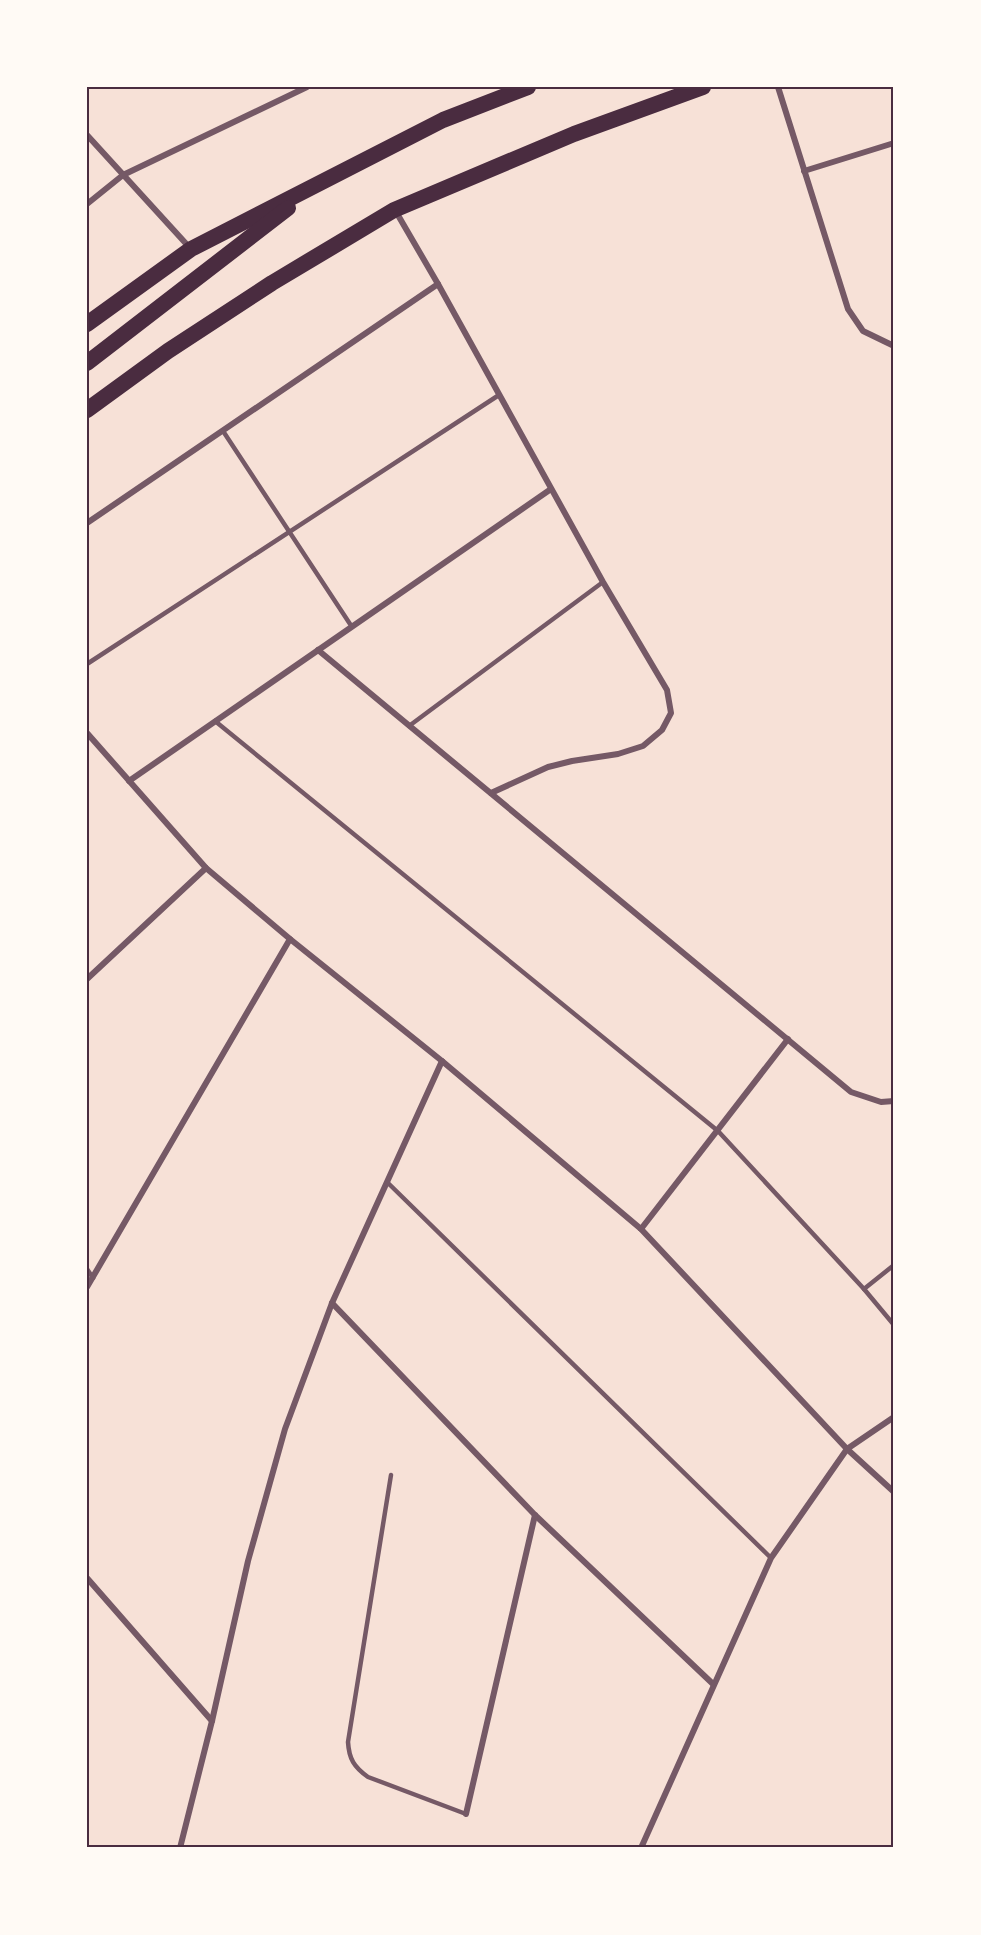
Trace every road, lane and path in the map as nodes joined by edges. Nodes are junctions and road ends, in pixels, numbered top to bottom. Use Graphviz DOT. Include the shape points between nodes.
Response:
graph roads {
  1 [pos="308,87"];
  2 [pos="528,87"];
  3 [pos="703,87"];
  4 [pos="778,87"];
  5 [pos="87,135"];
  6 [pos="894,143"];
  7 [pos="804,171"];
  8 [pos="123,175"];
  9 [pos="328,178"];
  10 [pos="87,204"];
  11 [pos="394,210"];
  12 [pos="191,249"];
  13 [pos="438,284"];
  14 [pos="87,324"];
  15 [pos="894,346"];
  16 [pos="87,363"];
  17 [pos="499,395"];
  18 [pos="87,410"];
  19 [pos="223,431"];
  20 [pos="551,489"];
  21 [pos="87,523"];
  22 [pos="289,532"];
  23 [pos="603,582"];
  24 [pos="352,627"];
  25 [pos="318,650"];
  26 [pos="87,664"];
  27 [pos="215,721"];
  28 [pos="409,726"];
  29 [pos="87,733"];
  30 [pos="129,781"];
  31 [pos="491,793"];
  32 [pos="206,868"];
  33 [pos="290,939"];
  34 [pos="87,978"];
  35 [pos="788,1039"];
  36 [pos="442,1061"];
  37 [pos="894,1101"];
  38 [pos="718,1131"];
  39 [pos="387,1182"];
  40 [pos="641,1229"];
  41 [pos="894,1265"];
  42 [pos="87,1269"];
  43 [pos="93,1278"];
  44 [pos="87,1287"];
  45 [pos="864,1289"];
  46 [pos="332,1303"];
  47 [pos="894,1325"];
  48 [pos="894,1417"];
  49 [pos="848,1449"];
  50 [pos="391,1475"];
  51 [pos="894,1492"];
  52 [pos="535,1515"];
  53 [pos="771,1558"];
  54 [pos="87,1578"];
  55 [pos="713,1684"];
  56 [pos="212,1721"];
  57 [pos="466,1814"];
  58 [pos="181,1848"];
  59 [pos="641,1848"];
  1 -- 8 [label="street"];
  2 -- 9 [label="highway" via="443,120"];
  3 -- 11 [label="highway" via="574,134"];
  4 -- 7 [label="street"];
  5 -- 8 [label="street"];
  6 -- 7 [label="street"];
  7 -- 15 [label="street" via="848,309 863,331"];
  8 -- 10 [label="street"];
  8 -- 12 [label="street"];
  9 -- 12 [label="highway"];
  9 -- 16 [label="highway"];
  11 -- 13 [label="street"];
  11 -- 18 [label="highway" via="272,283"];
  12 -- 14 [label="highway"];
  13 -- 17 [label="street"];
  13 -- 19 [label="street"];
  17 -- 20 [label="street"];
  17 -- 22 [label="lane"];
  19 -- 21 [label="street"];
  19 -- 22 [label="lane"];
  20 -- 23 [label="street"];
  20 -- 24 [label="street"];
  22 -- 24 [label="lane"];
  22 -- 26 [label="lane"];
  23 -- 28 [label="lane"];
  23 -- 31 [label="street" via="667,690 671,712 662,730 643,746 548,767"];
  24 -- 25 [label="street"];
  25 -- 27 [label="street"];
  25 -- 28 [label="street"];
  27 -- 30 [label="street"];
  27 -- 38 [label="lane"];
  28 -- 31 [label="street"];
  29 -- 30 [label="street"];
  30 -- 32 [label="street"];
  31 -- 35 [label="street"];
  32 -- 33 [label="street"];
  32 -- 34 [label="street"];
  33 -- 36 [label="street"];
  33 -- 43 [label="street"];
  35 -- 37 [label="street" via="851,1092 881,1102"];
  35 -- 38 [label="street"];
  36 -- 39 [label="street"];
  36 -- 40 [label="street"];
  38 -- 40 [label="street"];
  38 -- 45 [label="lane"];
  39 -- 46 [label="street"];
  39 -- 53 [label="lane"];
  40 -- 49 [label="street"];
  41 -- 45 [label="lane"];
  42 -- 43 [label="lane"];
  43 -- 44 [label="street"];
  45 -- 47 [label="lane"];
  46 -- 52 [label="street"];
  46 -- 56 [label="street" via="285,1429 248,1561"];
  48 -- 49 [label="street"];
  49 -- 51 [label="street"];
  49 -- 53 [label="street"];
  50 -- 57 [label="lane" via="348,1742 349,1756 356,1769 368,1777"];
  52 -- 55 [label="street"];
  52 -- 57 [label="street"];
  53 -- 55 [label="street"];
  54 -- 56 [label="street"];
  55 -- 59 [label="street"];
  56 -- 58 [label="street"];
}
